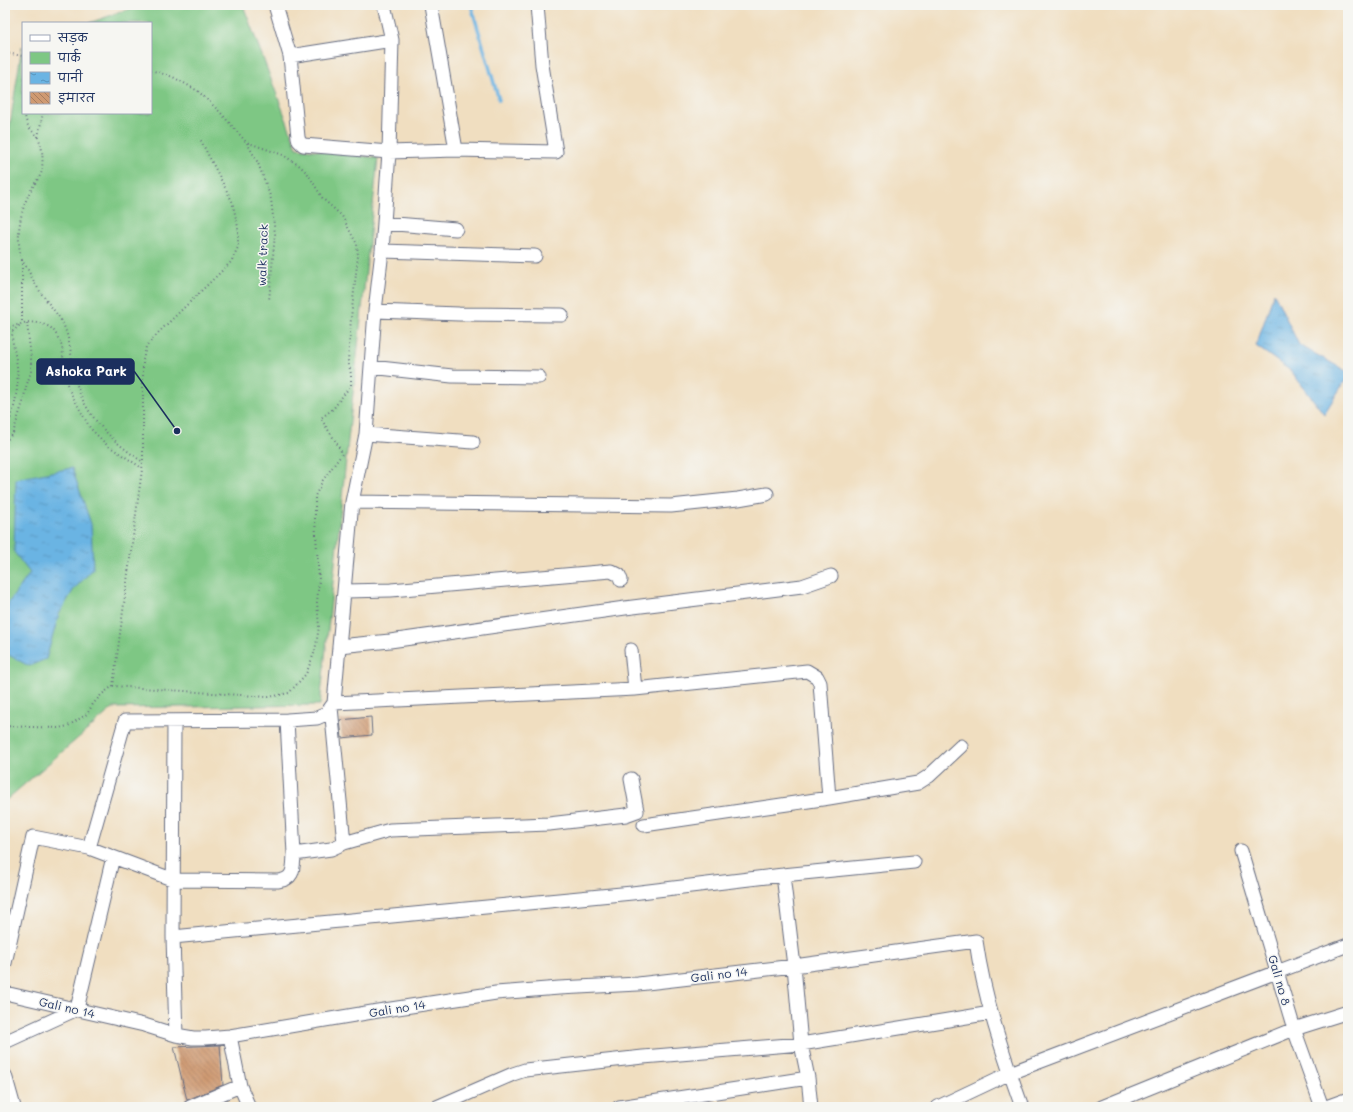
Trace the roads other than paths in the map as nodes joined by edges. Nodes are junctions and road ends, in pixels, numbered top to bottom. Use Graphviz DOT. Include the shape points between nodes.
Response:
graph roads {
  1 [pos="275,5"];
  2 [pos="384,5"];
  3 [pos="431,5"];
  4 [pos="537,5"];
  5 [pos="392,40"];
  6 [pos="290,56"];
  7 [pos="456,150"];
  8 [pos="389,152"];
  9 [pos="384,223"];
  10 [pos="456,229"];
  11 [pos="382,251"];
  12 [pos="535,256"];
  13 [pos="375,311"];
  14 [pos="562,315"];
  15 [pos="371,367"];
  16 [pos="539,377"];
  17 [pos="366,434"];
  18 [pos="473,442"];
  19 [pos="767,494"];
  20 [pos="352,502"];
  21 [pos="831,576"];
  22 [pos="621,580"];
  23 [pos="345,591"];
  24 [pos="339,646"];
  25 [pos="631,650"];
  26 [pos="635,689"];
  27 [pos="333,705"];
  28 [pos="287,720"];
  29 [pos="174,722"];
  30 [pos="961,746"];
  31 [pos="631,779"];
  32 [pos="830,798"];
  33 [pos="644,825"];
  34 [pos="344,843"];
  35 [pos="89,848"];
  36 [pos="1241,851"];
  37 [pos="294,854"];
  38 [pos="113,857"];
  39 [pos="914,862"];
  40 [pos="783,875"];
  41 [pos="174,880"];
  42 [pos="173,937"];
  43 [pos="1348,945"];
  44 [pos="5,963"];
  45 [pos="794,966"];
  46 [pos="1278,972"];
  47 [pos="5,993"];
  48 [pos="77,1009"];
  49 [pos="1348,1012"];
  50 [pos="991,1013"];
  51 [pos="1294,1029"];
  52 [pos="176,1035"];
  53 [pos="230,1036"];
  54 [pos="5,1042"];
  55 [pos="801,1044"];
  56 [pos="1010,1073"];
  57 [pos="5,1075"];
  58 [pos="808,1078"];
  59 [pos="240,1086"];
  60 [pos="1348,1098"];
  61 [pos="14,1107"];
  62 [pos="190,1107"];
  63 [pos="250,1107"];
  64 [pos="437,1107"];
  65 [pos="619,1107"];
  66 [pos="811,1107"];
  67 [pos="938,1107"];
  68 [pos="1022,1107"];
  69 [pos="1102,1107"];
  70 [pos="1322,1107"];
  71 [pos="1326,1107"];
  1 -- 6 [label="street"];
  2 -- 5 [label="street"];
  3 -- 7 [label="street"];
  4 -- 7 [label="street" via="542,65 556,152"];
  5 -- 6 [label="street"];
  5 -- 8 [label="street"];
  6 -- 8 [label="street" via="298,137 303,145"];
  7 -- 8 [label="street"];
  8 -- 9 [label="street"];
  9 -- 10 [label="street"];
  9 -- 11 [label="street"];
  11 -- 12 [label="street"];
  11 -- 13 [label="street"];
  13 -- 14 [label="street"];
  13 -- 15 [label="street"];
  15 -- 16 [label="street" via="452,376"];
  15 -- 17 [label="street"];
  17 -- 18 [label="street"];
  17 -- 20 [label="street"];
  19 -- 20 [label="street" via="671,506"];
  20 -- 23 [label="street"];
  21 -- 24 [label="street" via="802,586"];
  22 -- 23 [label="street" via="616,572 611,571 390,590"];
  23 -- 24 [label="street"];
  24 -- 27 [label="street"];
  25 -- 26 [label="street"];
  26 -- 27 [label="street"];
  26 -- 32 [label="street" via="800,670 813,673 820,683"];
  27 -- 28 [label="street" via="320,717"];
  27 -- 34 [label="street"];
  28 -- 29 [label="street"];
  28 -- 37 [label="street"];
  29 -- 35 [label="street" via="125,721"];
  29 -- 41 [label="street"];
  30 -- 32 [label="street" via="918,783"];
  31 -- 34 [label="street" via="637,811 626,816 549,824 390,830"];
  32 -- 33 [label="street"];
  34 -- 37 [label="street" via="331,849"];
  35 -- 38 [label="street"];
  35 -- 44 [label="street" via="32,837"];
  36 -- 46 [label="street, Gali no 8"];
  37 -- 41 [label="street" via="292,873 283,880"];
  38 -- 41 [label="street"];
  38 -- 48 [label="street"];
  39 -- 40 [label="street"];
  40 -- 42 [label="street" via="632,893"];
  40 -- 45 [label="street"];
  41 -- 42 [label="street"];
  42 -- 52 [label="street"];
  43 -- 46 [label="street"];
  45 -- 50 [label="street, Gali no 14" via="976,941"];
  45 -- 53 [label="street, Gali no 14" via="638,984 496,993 378,1010"];
  45 -- 55 [label="street"];
  46 -- 51 [label="street, Gali no 8"];
  46 -- 56 [label="street"];
  47 -- 48 [label="street, Gali no 14"];
  48 -- 52 [label="street, Gali no 14"];
  48 -- 54 [label="street"];
  49 -- 51 [label="street"];
  50 -- 55 [label="street"];
  50 -- 56 [label="street"];
  51 -- 69 [label="street"];
  51 -- 70 [label="street, Gali no 8"];
  52 -- 53 [label="street, Gali no 14" via="193,1038"];
  53 -- 59 [label="street"];
  55 -- 58 [label="street"];
  55 -- 64 [label="street" via="526,1070"];
  56 -- 67 [label="street"];
  56 -- 68 [label="street"];
  57 -- 61 [label="street"];
  58 -- 65 [label="street"];
  58 -- 66 [label="street"];
  59 -- 62 [label="street"];
  59 -- 63 [label="street"];
  60 -- 71 [label="street"];
}
